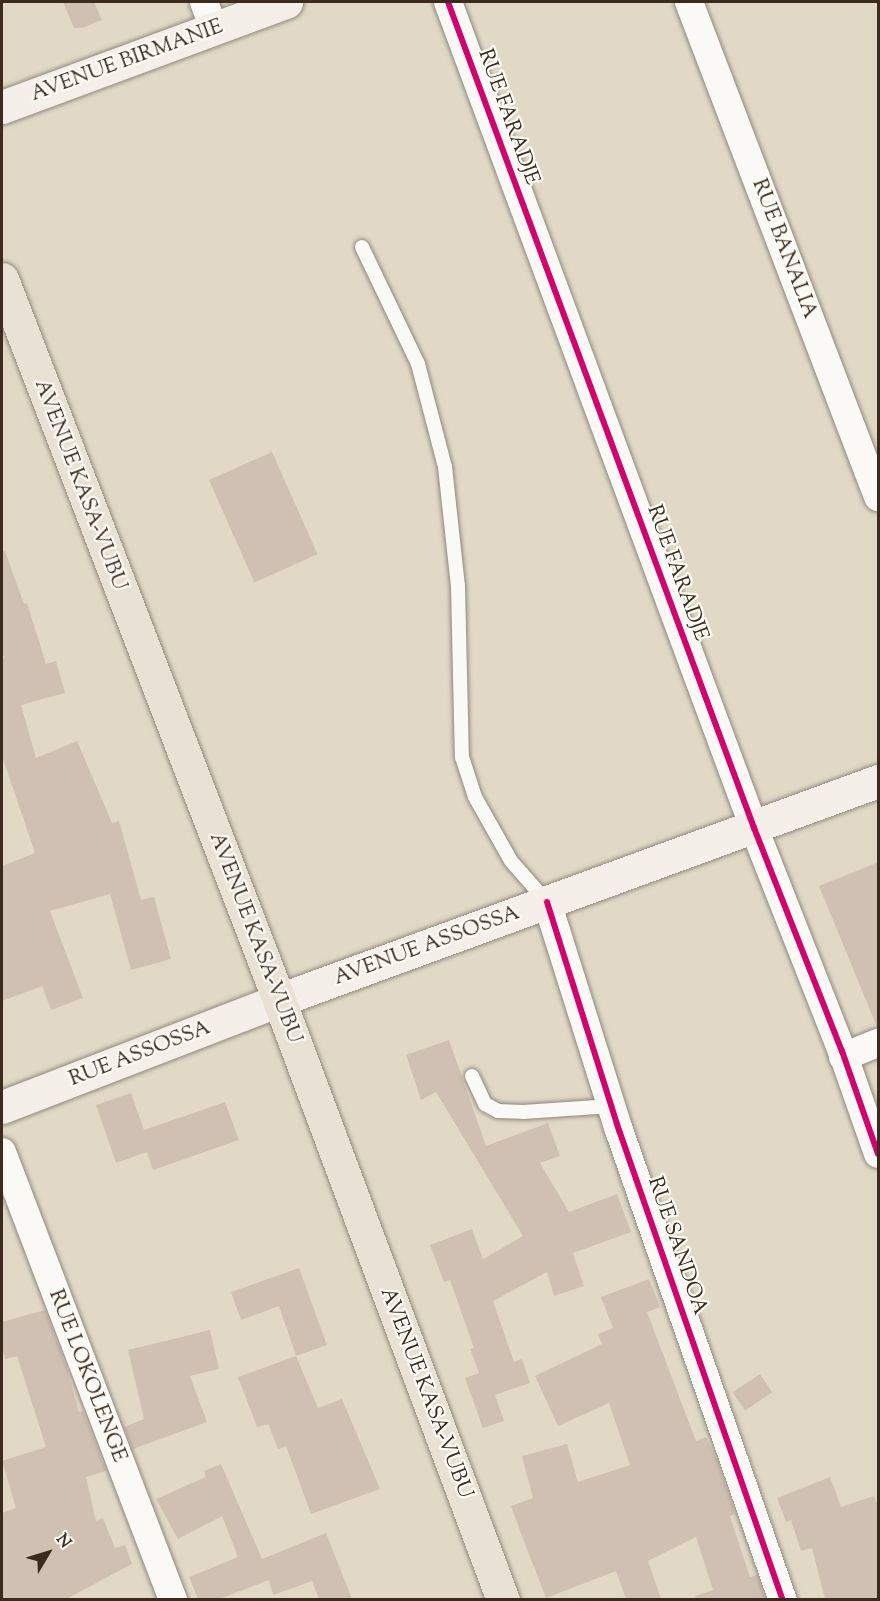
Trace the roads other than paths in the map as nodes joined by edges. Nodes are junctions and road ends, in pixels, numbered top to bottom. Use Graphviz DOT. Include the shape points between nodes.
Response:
graph roads {
  1 [pos="286,2"];
  2 [pos="448,2"];
  3 [pos="689,2"];
  4 [pos="209,15"];
  5 [pos="2,107"];
  6 [pos="362,247"];
  7 [pos="2,279"];
  8 [pos="879,497"];
  9 [pos="879,781"];
  10 [pos="754,828"];
  11 [pos="547,902"];
  12 [pos="279,1000"];
  13 [pos="879,1043"];
  14 [pos="843,1056"];
  15 [pos="472,1076"];
  16 [pos="612,1106"];
  17 [pos="2,1107"];
  18 [pos="2,1152"];
  19 [pos="879,1154"];
  20 [pos="173,1599"];
  21 [pos="504,1599"];
  22 [pos="783,1599"];
  1 -- 4 [label="main road, AVENUE BIRMANIE"];
  2 -- 10 [label="street, RUE FARADJE"];
  3 -- 8 [label="street, RUE BANALIA"];
  4 -- 5 [label="main road, AVENUE BIRMANIE"];
  6 -- 11 [label="lane" via="418,364 445,467 458,586 462,757 475,797 511,861"];
  7 -- 12 [label="main road, AVENUE KASA-VUBU"];
  9 -- 10 [label="main road, AVENUE ASSOSSA"];
  10 -- 11 [label="main road, AVENUE ASSOSSA"];
  10 -- 14 [label="street, RUE FARADJE"];
  11 -- 12 [label="main road, AVENUE ASSOSSA"];
  11 -- 16 [label="street, RUE SANDOA"];
  12 -- 17 [label="main road, RUE ASSOSSA"];
  12 -- 21 [label="main road, AVENUE KASA-VUBU"];
  13 -- 14 [label="street"];
  14 -- 19 [label="street, RUE FARADJE"];
  15 -- 16 [label="lane" via="485,1104 498,1111"];
  16 -- 22 [label="street, RUE SANDOA"];
  18 -- 20 [label="street, RUE LOKOLENGE"];
}
